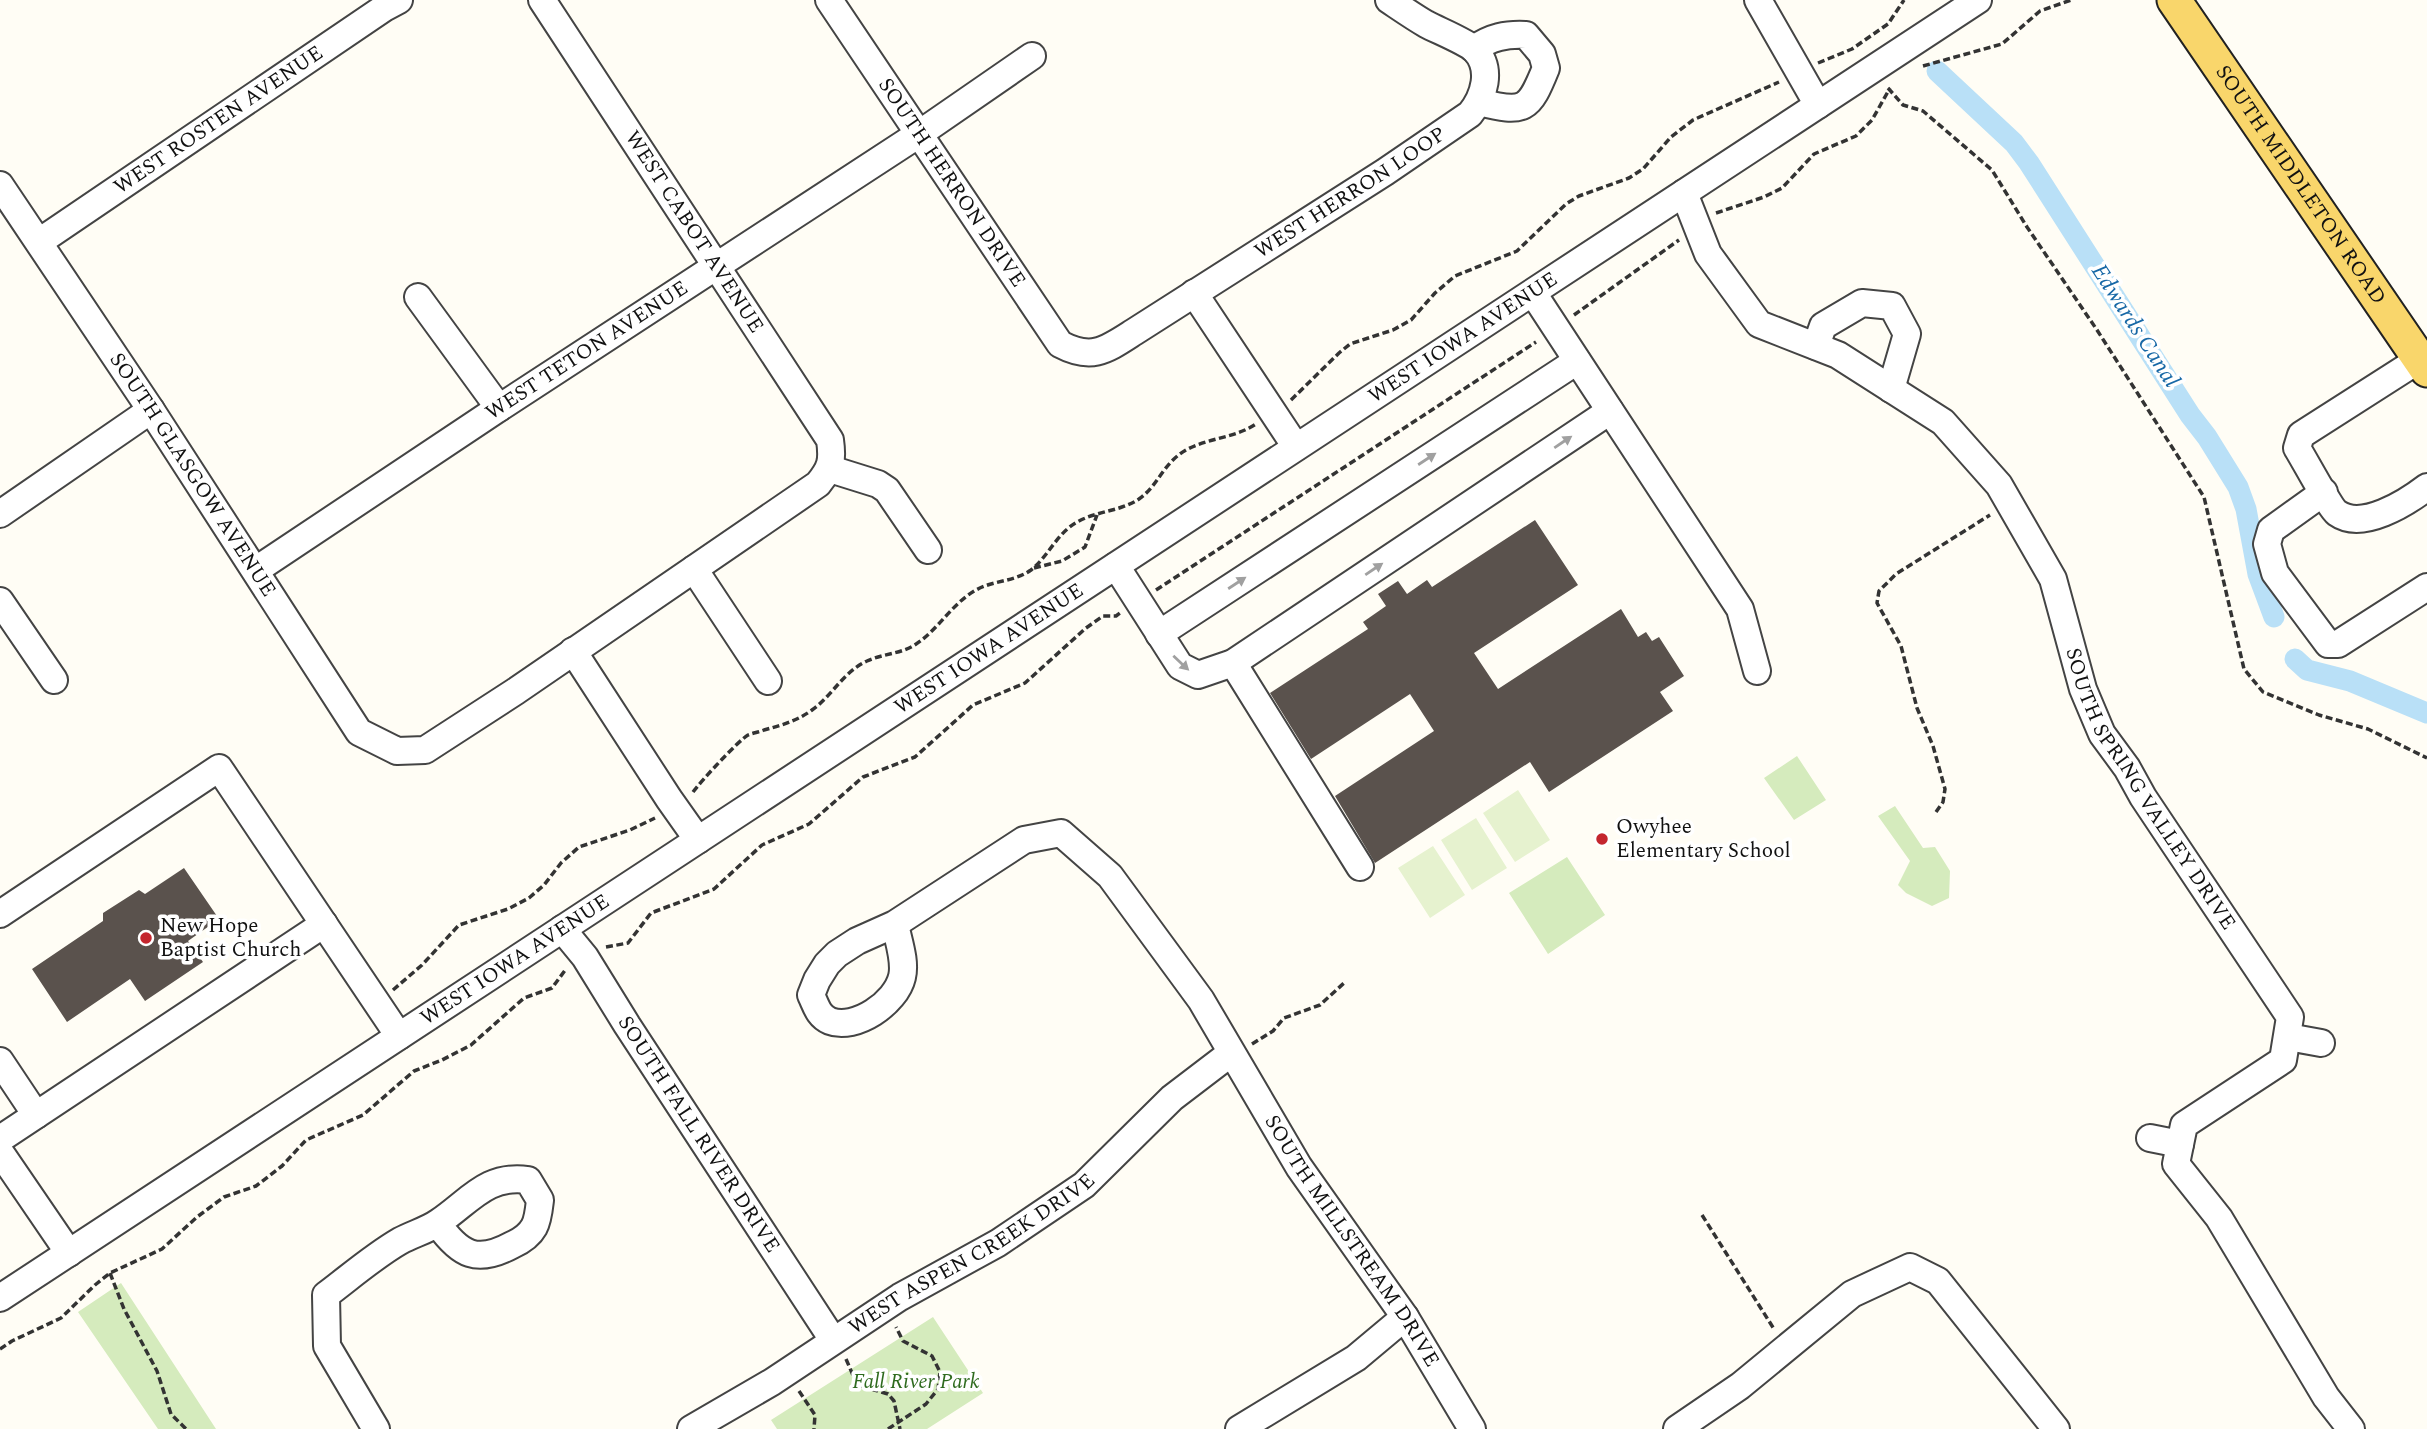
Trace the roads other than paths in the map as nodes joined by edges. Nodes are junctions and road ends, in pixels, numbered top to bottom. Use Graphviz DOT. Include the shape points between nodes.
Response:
graph roads {
  1 [pos="399,0"];
  2 [pos="542,0"];
  3 [pos="829,0"];
  4 [pos="1389,0"];
  5 [pos="1758,0"];
  6 [pos="1978,0"];
  7 [pos="2174,0"];
  8 [pos="1474,49"];
  9 [pos="1032,56"];
  10 [pos="1479,102"];
  11 [pos="1818,105"];
  12 [pos="919,134"];
  13 [pos="0,185"];
  14 [pos="1684,194"];
  15 [pos="39,242"];
  16 [pos="716,265"];
  17 [pos="1194,293"];
  18 [pos="1533,293"];
  19 [pos="418,298"];
  20 [pos="1816,346"];
  21 [pos="1085,354"];
  22 [pos="1577,361"];
  23 [pos="2423,364"];
  24 [pos="1891,389"];
  25 [pos="499,408"];
  26 [pos="151,410"];
  27 [pos="1609,411"];
  28 [pos="1296,447"];
  29 [pos="830,469"];
  30 [pos="2427,487"];
  31 [pos="2324,492"];
  32 [pos="0,514"];
  33 [pos="928,550"];
  34 [pos="1116,566"];
  35 [pos="694,569"];
  36 [pos="256,570"];
  37 [pos="2427,587"];
  38 [pos="0,601"];
  39 [pos="1159,634"];
  40 [pos="573,651"];
  41 [pos="1233,663"];
  42 [pos="1757,671"];
  43 [pos="54,680"];
  44 [pos="768,681"];
  45 [pos="698,840"];
  46 [pos="1360,867"];
  47 [pos="0,914"];
  48 [pos="324,924"];
  49 [pos="895,924"];
  50 [pos="562,929"];
  51 [pos="399,1036"];
  52 [pos="2288,1037"];
  53 [pos="2321,1043"];
  54 [pos="1231,1053"];
  55 [pos="0,1061"];
  56 [pos="36,1115"];
  57 [pos="2150,1138"];
  58 [pos="0,1139"];
  59 [pos="2180,1144"];
  60 [pos="0,1152"];
  61 [pos="438,1224"];
  62 [pos="69,1253"];
  63 [pos="0,1298"];
  64 [pos="1405,1317"];
  65 [pos="833,1340"];
  66 [pos="376,1429"];
  67 [pos="691,1429"];
  68 [pos="1239,1429"];
  69 [pos="1472,1429"];
  70 [pos="1676,1429"];
  71 [pos="2056,1429"];
  72 [pos="2351,1429"];
  1 -- 15 [label="street, WEST ROSTEN AVENUE"];
  2 -- 16 [label="street, WEST CABOT AVENUE"];
  3 -- 12 [label="street, SOUTH HERRON DRIVE"];
  4 -- 8 [label="street"];
  5 -- 11 [label="street"];
  6 -- 11 [label="street, WEST IOWA AVENUE" via="1881,79"];
  7 -- 23 [label="main road, SOUTH MIDDLETON ROAD"];
  8 -- 10 [label="street" via="1486,82"];
  8 -- 10 [label="street" via="1505,34 1526,35 1542,54 1546,68 1530,103 1505,109"];
  9 -- 12 [label="street, WEST TETON AVENUE"];
  10 -- 17 [label="street, WEST HERRON LOOP" via="1454,127"];
  11 -- 14 [label="street, WEST IOWA AVENUE"];
  12 -- 16 [label="street, WEST TETON AVENUE"];
  12 -- 21 [label="street, SOUTH HERRON DRIVE" via="1060,344"];
  13 -- 15 [label="street, SOUTH GLASGOW AVENUE"];
  14 -- 18 [label="street, WEST IOWA AVENUE"];
  14 -- 20 [label="street, SOUTH SPRING VALLEY DRIVE" via="1709,254 1759,324"];
  15 -- 26 [label="street, SOUTH GLASGOW AVENUE"];
  16 -- 25 [label="street, WEST TETON AVENUE"];
  16 -- 29 [label="street, WEST CABOT AVENUE" via="830,440"];
  17 -- 21 [label="street, WEST HERRON LOOP" via="1105,350"];
  17 -- 28 [label="street"];
  18 -- 22 [label="street"];
  18 -- 28 [label="street, WEST IOWA AVENUE"];
  19 -- 25 [label="street"];
  20 -- 24 [label="street, SOUTH SPRING VALLEY DRIVE"];
  20 -- 24 [label="street" via="1824,326 1862,303 1892,306 1907,334"];
  22 -- 27 [label="street"];
  39 -- 22 [label="street, one-way"];
  23 -- 31 [label="street" via="2301,435 2297,447"];
  24 -- 52 [label="street, SOUTH SPRING VALLEY DRIVE" via="1943,422 1999,485 2053,579 2083,689 2102,734 2290,1017"];
  25 -- 36 [label="street, WEST TETON AVENUE"];
  26 -- 32 [label="street"];
  26 -- 36 [label="street, SOUTH GLASGOW AVENUE"];
  41 -- 27 [label="street, one-way"];
  27 -- 42 [label="street" via="1740,609"];
  28 -- 34 [label="street, WEST IOWA AVENUE"];
  29 -- 33 [label="street" via="887,490"];
  29 -- 35 [label="street" via="818,484"];
  30 -- 31 [label="street" via="2357,521 2336,513"];
  31 -- 37 [label="street" via="2271,530 2267,544 2275,573 2328,644 2337,644"];
  34 -- 39 [label="street"];
  34 -- 45 [label="street, WEST IOWA AVENUE"];
  35 -- 40 [label="street"];
  35 -- 44 [label="street"];
  36 -- 40 [label="street, SOUTH GLASGOW AVENUE" via="359,732 397,751 425,750"];
  38 -- 43 [label="street"];
  39 -- 41 [label="street, one-way" via="1180,666 1198,675"];
  40 -- 45 [label="street"];
  41 -- 46 [label="street"];
  45 -- 50 [label="street, WEST IOWA AVENUE"];
  47 -- 48 [label="street" via="219,768"];
  48 -- 51 [label="street"];
  48 -- 56 [label="street"];
  49 -- 54 [label="street, SOUTH MILLSTREAM DRIVE" via="1024,839 1061,833 1110,876 1201,1000"];
  50 -- 51 [label="street, WEST IOWA AVENUE"];
  50 -- 65 [label="street, SOUTH FALL RIVER DRIVE" via="585,957"];
  51 -- 62 [label="street, WEST IOWA AVENUE"];
  52 -- 53 [label="street"];
  52 -- 59 [label="street" via="2283,1060 2184,1125"];
  54 -- 64 [label="street, SOUTH MILLSTREAM DRIVE" via="1299,1167"];
  54 -- 65 [label="street, WEST ASPEN CREEK DRIVE" via="1172,1098 1084,1185 998,1243"];
  55 -- 56 [label="street"];
  56 -- 58 [label="street"];
  57 -- 59 [label="street"];
  59 -- 72 [label="street" via="2176,1164 2219,1218 2326,1397"];
  60 -- 62 [label="street"];
  61 -- 66 [label="street" via="400,1241 326,1295 327,1346"];
  62 -- 63 [label="street, WEST IOWA AVENUE"];
  64 -- 68 [label="street" via="1356,1357"];
  64 -- 69 [label="street, SOUTH MILLSTREAM DRIVE"];
  65 -- 67 [label="street, WEST ASPEN CREEK DRIVE"];
  70 -- 71 [label="street" via="1740,1387 1852,1294 1910,1267 1938,1281"];
}
